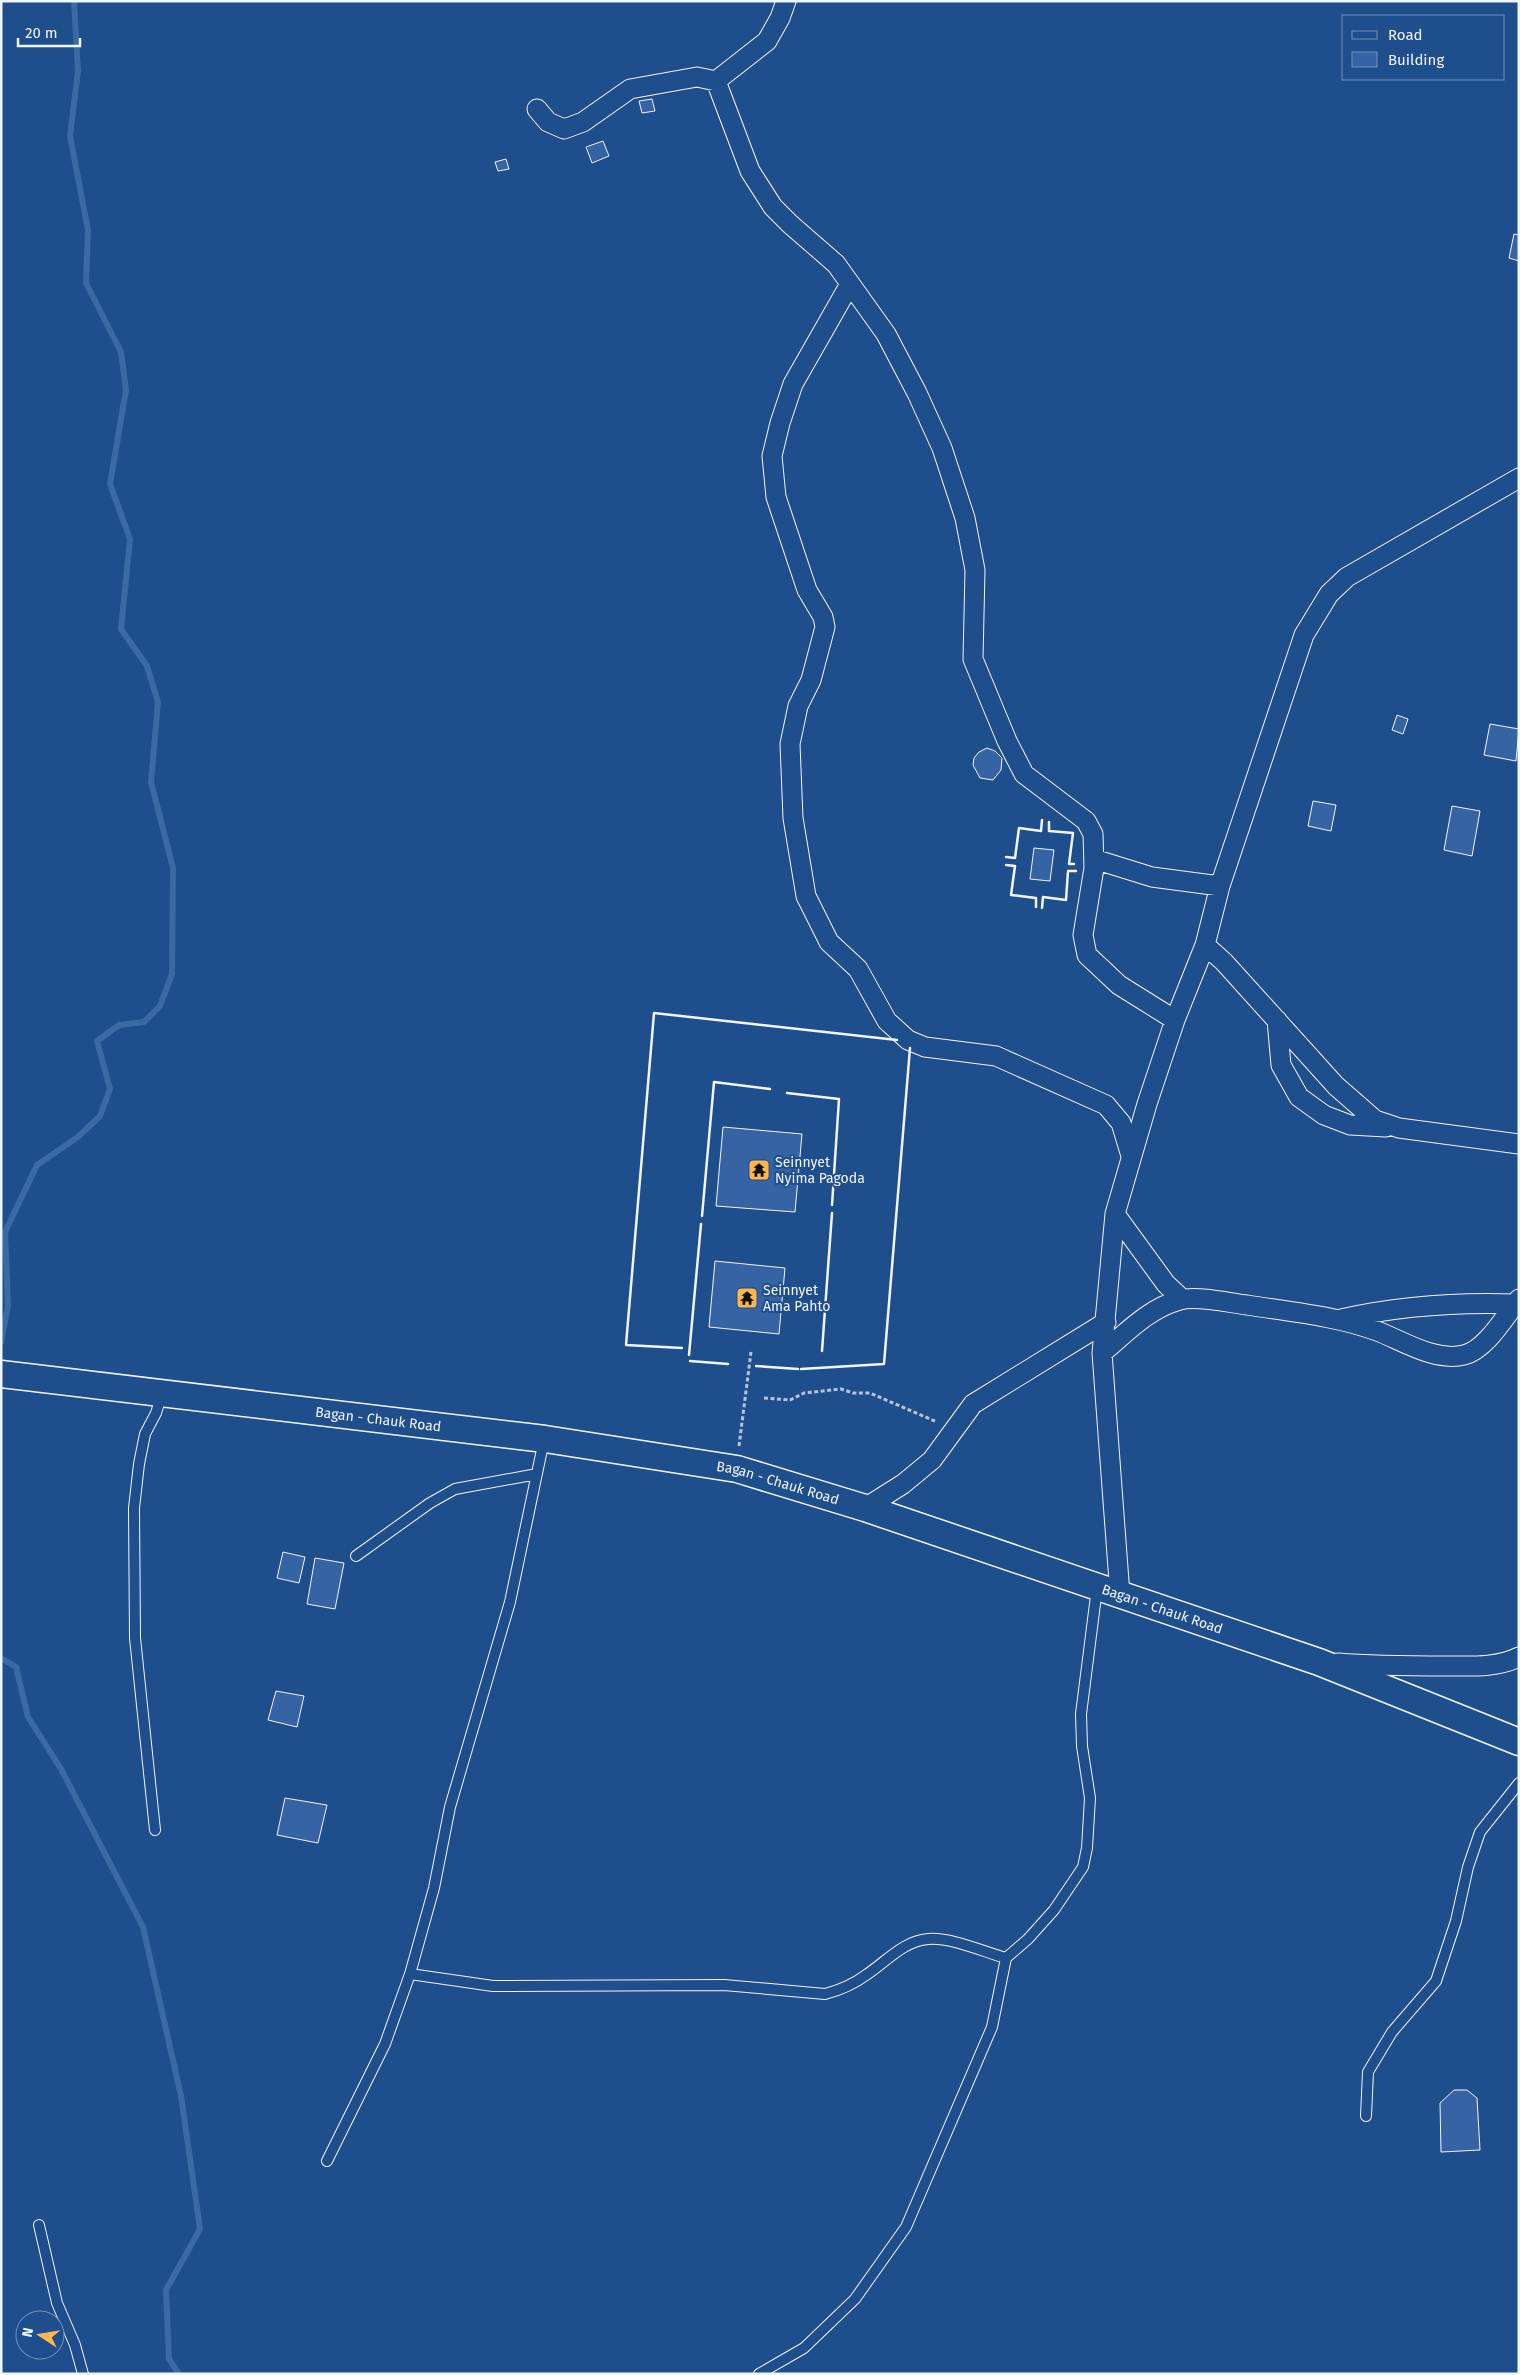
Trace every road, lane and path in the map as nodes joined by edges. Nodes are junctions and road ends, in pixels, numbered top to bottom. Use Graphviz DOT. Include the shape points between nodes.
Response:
graph roads {
  1 [pos="786,1"];
  2 [pos="716,81"];
  3 [pos="537,110"];
  4 [pos="850,284"];
  5 [pos="1519,478"];
  6 [pos="1094,859"];
  7 [pos="1220,886"];
  8 [pos="1204,945"];
  9 [pos="1175,1020"];
  10 [pos="1277,1020"];
  11 [pos="1405,1129"];
  12 [pos="1519,1144"];
  13 [pos="1131,1156"];
  14 [pos="1114,1214"];
  15 [pos="1182,1299"];
  16 [pos="1517,1302"];
  17 [pos="1339,1320"];
  18 [pos="1106,1322"];
  19 [pos="751,1352"];
  20 [pos="1102,1353"];
  21 [pos="1,1374"];
  22 [pos="162,1392"];
  23 [pos="764,1398"];
  24 [pos="953,1429"];
  25 [pos="544,1439"];
  26 [pos="737,1469"];
  27 [pos="537,1474"];
  28 [pos="865,1508"];
  29 [pos="356,1556"];
  30 [pos="1109,1591"];
  31 [pos="1519,1657"];
  32 [pos="1319,1662"];
  33 [pos="1519,1742"];
  34 [pos="1519,1783"];
  35 [pos="155,1830"];
  36 [pos="1006,1958"];
  37 [pos="410,1974"];
  38 [pos="1366,2116"];
  39 [pos="327,2161"];
  40 [pos="39,2225"];
  41 [pos="83,2374"];
  42 [pos="759,2374"];
  1 -- 2 [label="street" via="767,42"];
  2 -- 3 [label="street" via="696,77 630,89 583,122 564,130 548,122"];
  2 -- 4 [label="street" via="750,171 773,206 836,264"];
  4 -- 6 [label="street" via="886,334 917,393 944,456 965,518 975,570 973,659 1006,741 1024,774 1086,821 1093,834"];
  4 -- 13 [label="street" via="793,384 772,456 776,497 807,590 823,617 825,627 811,680 798,706 790,744 792,818 806,896 829,942 858,969 887,1021 908,1040 925,1047 996,1056 1106,1105 1122,1123"];
  5 -- 7 [label="street" via="1347,577 1329,594 1304,635"];
  6 -- 7 [label="street" via="1152,877"];
  6 -- 9 [label="street" via="1083,935 1086,955 1119,985"];
  7 -- 8 [label="street"];
  8 -- 9 [label="street"];
  8 -- 10 [label="street"];
  9 -- 13 [label="street"];
  10 -- 11 [label="street" via="1358,1107 1374,1120"];
  10 -- 11 [label="street" via="1281,1065 1299,1097 1324,1115 1350,1125"];
  11 -- 12 [label="street"];
  13 -- 14 [label="street"];
  14 -- 15 [label="street" via="1166,1284"];
  14 -- 18 [label="street"];
  15 -- 17 [label="street" via="1225,1302"];
  15 -- 20 [label="street" via="1142,1318"];
  16 -- 17 [label="street" via="1416,1306"];
  16 -- 17 [label="street" via="1481,1347 1463,1355 1436,1354"];
  18 -- 20 [label="street"];
  18 -- 24 [label="street" via="973,1404"];
  19 -- 26 [label="path"];
  20 -- 30 [label="street"];
  21 -- 22 [label="main road, Bagan - Chauk Road"];
  22 -- 25 [label="main road, Bagan - Chauk Road"];
  22 -- 35 [label="lane" via="146,1434 134,1508 135,1638"];
  23 -- 24 [label="path" via="790,1400 804,1393 841,1389 853,1393 870,1392"];
  24 -- 28 [label="street" via="932,1460 903,1484"];
  25 -- 26 [label="main road, Bagan - Chauk Road"];
  25 -- 27 [label="lane"];
  26 -- 28 [label="main road, Bagan - Chauk Road"];
  27 -- 29 [label="lane" via="455,1489"];
  27 -- 37 [label="lane" via="510,1602 450,1806 434,1888"];
  28 -- 30 [label="main road, Bagan - Chauk Road"];
  30 -- 32 [label="main road, Bagan - Chauk Road"];
  30 -- 36 [label="lane" via="1081,1714 1090,1798 1083,1867 1054,1910"];
  31 -- 32 [label="street" via="1510,1662 1479,1666"];
  32 -- 33 [label="main road, Bagan - Chauk Road"];
  34 -- 38 [label="lane" via="1480,1832 1436,1981 1392,2032 1368,2072"];
  36 -- 37 [label="lane" via="946,1940 928,1939 914,1942 866,1975 825,1994 724,1985 493,1986"];
  36 -- 42 [label="lane" via="992,2027 906,2227 855,2299 804,2348"];
  37 -- 39 [label="lane" via="385,2044"];
  40 -- 41 [label="lane" via="57,2303"];
}
